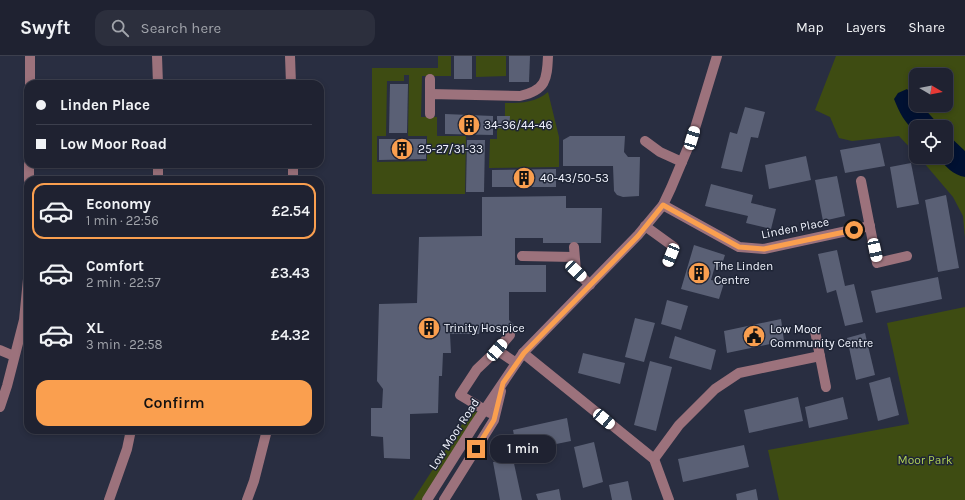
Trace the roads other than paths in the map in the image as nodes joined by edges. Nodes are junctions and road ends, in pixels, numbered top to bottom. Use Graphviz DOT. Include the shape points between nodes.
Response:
graph roads {
  1 [pos="30,56"];
  2 [pos="157,56"];
  3 [pos="290,56"];
  4 [pos="548,56"];
  5 [pos="717,56"];
  6 [pos="430,79"];
  7 [pos="30,80"];
  8 [pos="158,80"];
  9 [pos="291,80"];
  10 [pos="430,94"];
  11 [pos="430,114"];
  12 [pos="645,141"];
  13 [pos="682,162"];
  14 [pos="861,181"];
  15 [pos="663,205"];
  16 [pos="645,226"];
  17 [pos="870,226"];
  18 [pos="574,247"];
  19 [pos="522,256"];
  20 [pos="906,256"];
  21 [pos="574,258"];
  22 [pos="668,262"];
  23 [pos="590,285"];
  24 [pos="24,320"];
  25 [pos="815,331"];
  26 [pos="510,335"];
  27 [pos="0,350"];
  28 [pos="497,350"];
  29 [pos="524,353"];
  30 [pos="14,356"];
  31 [pos="820,356"];
  32 [pos="516,363"];
  33 [pos="503,383"];
  34 [pos="826,387"];
  35 [pos="0,407"];
  36 [pos="485,410"];
  37 [pos="495,416"];
  38 [pos="130,434"];
  39 [pos="267,434"];
  40 [pos="654,459"];
  41 [pos="109,500"];
  42 [pos="247,500"];
  43 [pos="427,500"];
  44 [pos="444,500"];
  45 [pos="669,500"];
  1 -- 7 [label="street"];
  2 -- 8 [label="street"];
  3 -- 9 [label="street"];
  4 -- 10 [label="street" via="544,84 531,94"];
  5 -- 13 [label="street, Low Moor Road"];
  6 -- 10 [label="street"];
  10 -- 11 [label="street"];
  12 -- 13 [label="street" via="660,152"];
  13 -- 15 [label="street, Low Moor Road"];
  14 -- 17 [label="street"];
  15 -- 16 [label="street, Low Moor Road"];
  15 -- 17 [label="street, Linden Place" via="739,247 764,249"];
  16 -- 22 [label="street" via="674,247"];
  16 -- 23 [label="street, Low Moor Road"];
  17 -- 20 [label="street" via="877,262"];
  18 -- 21 [label="street"];
  19 -- 21 [label="street"];
  21 -- 23 [label="street" via="576,271"];
  23 -- 29 [label="street, Low Moor Road"];
  24 -- 30 [label="street"];
  25 -- 31 [label="street"];
  26 -- 28 [label="street"];
  27 -- 30 [label="street"];
  28 -- 32 [label="street"];
  28 -- 36 [label="street" via="477,369 460,395"];
  29 -- 32 [label="street, Low Moor Road"];
  29 -- 40 [label="street"];
  30 -- 35 [label="street"];
  31 -- 34 [label="street"];
  31 -- 40 [label="street" via="739,373 715,389 679,425"];
  32 -- 33 [label="street, Low Moor Road"];
  33 -- 36 [label="street, Low Moor Road"];
  33 -- 37 [label="street, Low Moor Road"];
  36 -- 37 [label="street"];
  36 -- 43 [label="street, Low Moor Road"];
  37 -- 44 [label="street, Low Moor Road"];
  38 -- 41 [label="street"];
  39 -- 42 [label="street"];
  40 -- 45 [label="street"];
}
